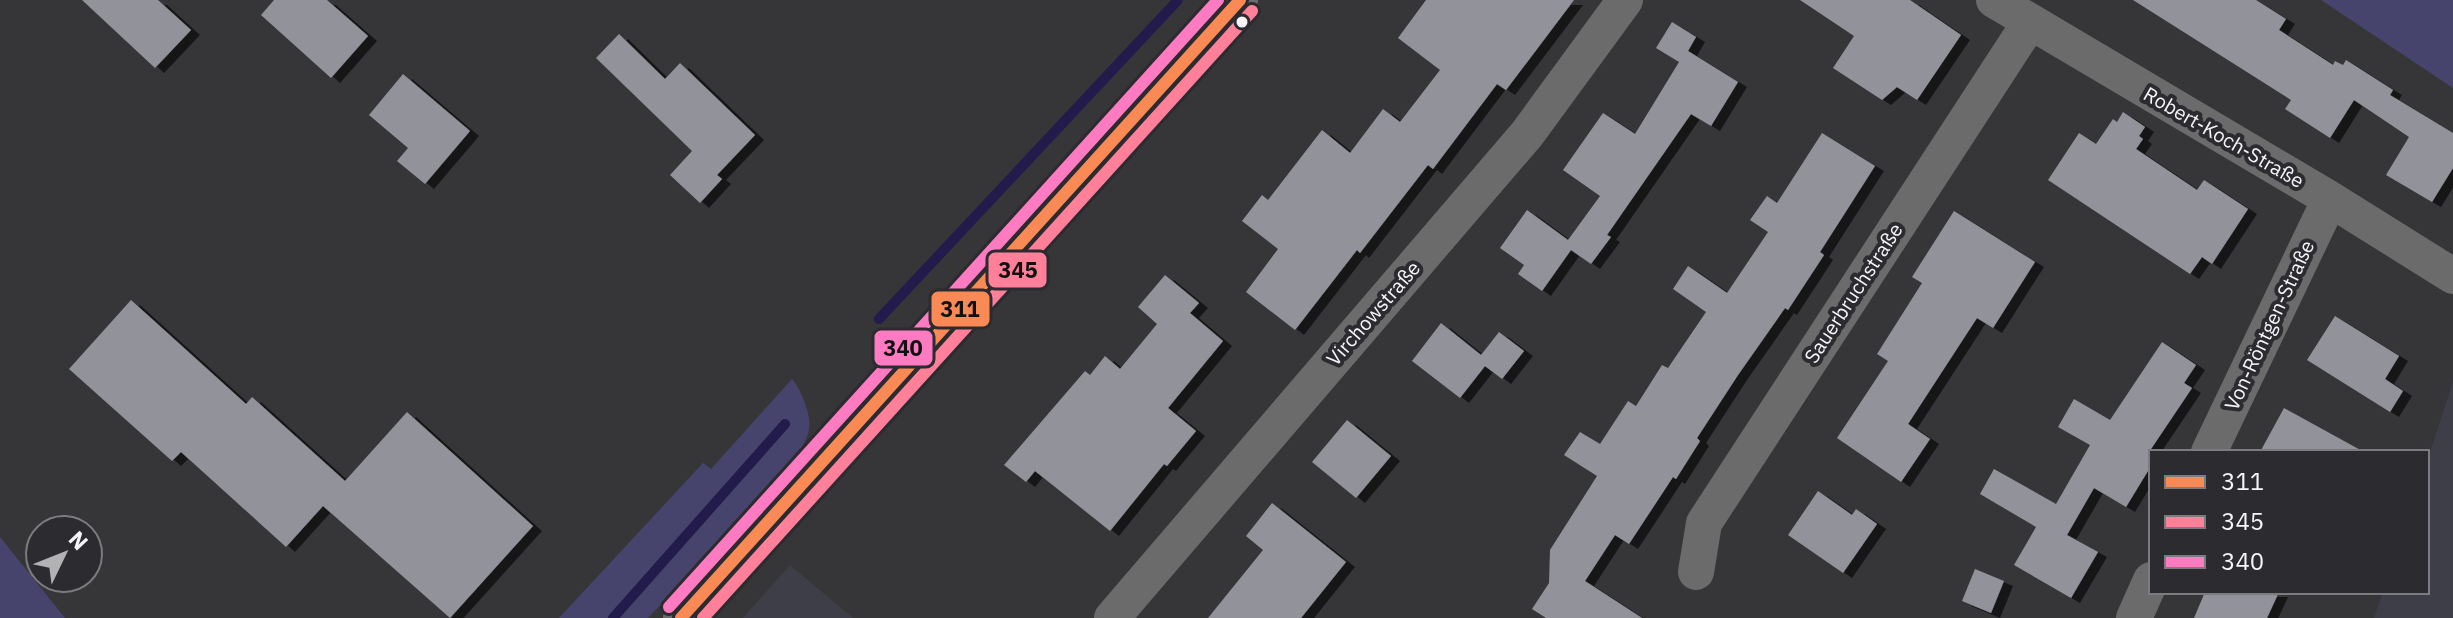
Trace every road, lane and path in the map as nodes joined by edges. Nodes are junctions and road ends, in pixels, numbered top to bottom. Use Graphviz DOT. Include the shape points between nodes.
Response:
graph roads {
  1 [pos="1240,0"];
  2 [pos="1625,0"];
  3 [pos="1994,0"];
  4 [pos="2030,22"];
  5 [pos="2330,199"];
  6 [pos="2453,276"];
  7 [pos="2210,450"];
  8 [pos="1696,572"];
  9 [pos="2149,584"];
  10 [pos="681,618"];
  11 [pos="1112,618"];
  12 [pos="2134,618"];
  1 -- 10 [label="street"];
  2 -- 11 [label="street, Virchowstraße" via="1527,134"];
  3 -- 4 [label="street, Robert-Koch-Straße"];
  4 -- 5 [label="street, Robert-Koch-Straße"];
  4 -- 8 [label="street, Sauerbruchstraße" via="1704,523"];
  5 -- 6 [label="street, Robert-Koch-Straße"];
  5 -- 7 [label="street, Von-Röntgen-Straße"];
  9 -- 12 [label="street"];
}
